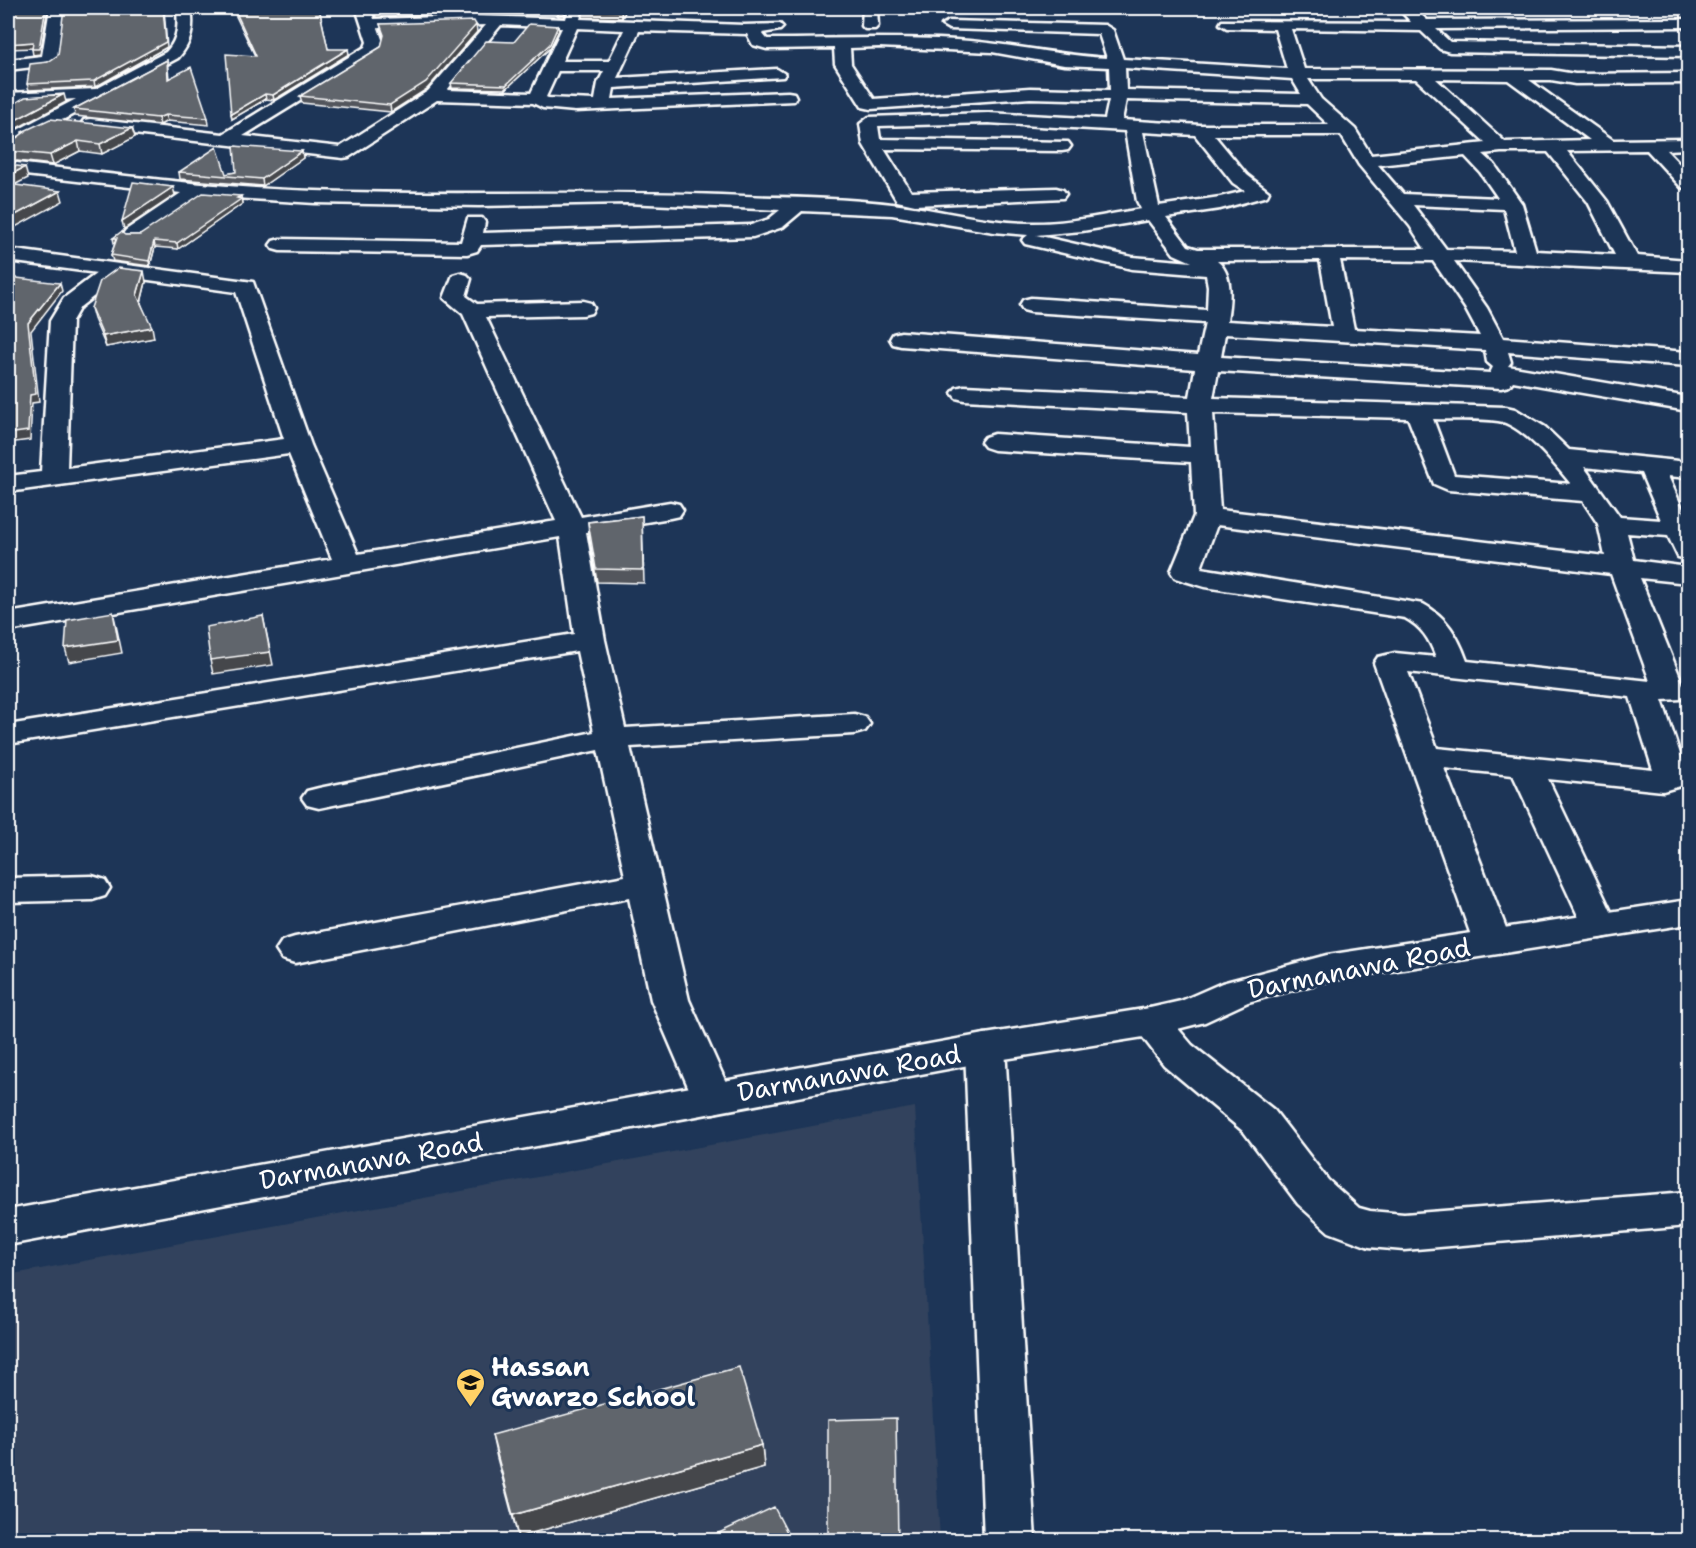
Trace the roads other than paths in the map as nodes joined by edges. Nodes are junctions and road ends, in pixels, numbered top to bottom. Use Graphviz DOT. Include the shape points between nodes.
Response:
graph roads {
  1 [pos="57,8"];
  2 [pos="184,8"];
  3 [pos="363,8"];
  4 [pos="870,8"];
  5 [pos="949,8"];
  6 [pos="1014,8"];
  7 [pos="1215,8"];
  8 [pos="1330,8"];
  9 [pos="1405,8"];
  10 [pos="1610,8"];
  11 [pos="476,14"];
  12 [pos="691,14"];
  13 [pos="574,15"];
  14 [pos="497,21"];
  15 [pos="1689,23"];
  16 [pos="369,24"];
  17 [pos="1227,24"];
  18 [pos="1632,24"];
  19 [pos="634,26"];
  20 [pos="871,26"];
  21 [pos="1025,26"];
  22 [pos="1282,26"];
  23 [pos="1348,26"];
  24 [pos="1424,26"];
  25 [pos="676,27"];
  26 [pos="794,27"];
  27 [pos="748,29"];
  28 [pos="842,44"];
  29 [pos="1232,44"];
  30 [pos="963,46"];
  31 [pos="1668,51"];
  32 [pos="1689,51"];
  33 [pos="1028,52"];
  34 [pos="1251,56"];
  35 [pos="825,64"];
  36 [pos="843,64"];
  37 [pos="866,64"];
  38 [pos="959,64"];
  39 [pos="8,65"];
  40 [pos="552,66"];
  41 [pos="613,66"];
  42 [pos="1689,66"];
  43 [pos="1027,69"];
  44 [pos="1117,69"];
  45 [pos="1260,71"];
  46 [pos="777,74"];
  47 [pos="1297,74"];
  48 [pos="1421,75"];
  49 [pos="1512,75"];
  50 [pos="1689,78"];
  51 [pos="606,83"];
  52 [pos="104,93"];
  53 [pos="434,95"];
  54 [pos="1120,96"];
  55 [pos="788,97"];
  56 [pos="8,98"];
  57 [pos="537,98"];
  58 [pos="1312,99"];
  59 [pos="603,106"];
  60 [pos="49,120"];
  61 [pos="1066,122"];
  62 [pos="1113,124"];
  63 [pos="1134,125"];
  64 [pos="1200,130"];
  65 [pos="1346,130"];
  66 [pos="225,140"];
  67 [pos="8,142"];
  68 [pos="872,144"];
  69 [pos="1607,144"];
  70 [pos="1651,144"];
  71 [pos="1689,144"];
  72 [pos="1062,146"];
  73 [pos="1553,146"];
  74 [pos="1501,147"];
  75 [pos="1469,150"];
  76 [pos="1365,161"];
  77 [pos="885,165"];
  78 [pos="908,165"];
  79 [pos="8,168"];
  80 [pos="1058,178"];
  81 [pos="1689,183"];
  82 [pos="198,190"];
  83 [pos="315,197"];
  84 [pos="1397,199"];
  85 [pos="479,200"];
  86 [pos="798,204"];
  87 [pos="1512,204"];
  88 [pos="1153,213"];
  89 [pos="1062,227"];
  90 [pos="1013,229"];
  91 [pos="133,234"];
  92 [pos="472,238"];
  93 [pos="1329,254"];
  94 [pos="1197,255"];
  95 [pos="1440,256"];
  96 [pos="12,258"];
  97 [pos="1528,259"];
  98 [pos="1630,263"];
  99 [pos="1687,269"];
  100 [pos="115,270"];
  101 [pos="1216,270"];
  102 [pos="460,279"];
  103 [pos="1031,305"];
  104 [pos="583,308"];
  105 [pos="472,311"];
  106 [pos="1216,322"];
  107 [pos="1344,334"];
  108 [pos="901,339"];
  109 [pos="1495,344"];
  110 [pos="1689,359"];
  111 [pos="1208,363"];
  112 [pos="1501,376"];
  113 [pos="964,393"];
  114 [pos="1689,404"];
  115 [pos="1200,405"];
  116 [pos="1418,412"];
  117 [pos="1506,414"];
  118 [pos="994,442"];
  119 [pos="298,445"];
  120 [pos="1203,455"];
  121 [pos="1563,457"];
  122 [pos="1651,466"];
  123 [pos="1689,470"];
  124 [pos="54,477"];
  125 [pos="8,484"];
  126 [pos="1592,494"];
  127 [pos="670,510"];
  128 [pos="1207,516"];
  129 [pos="1611,524"];
  130 [pos="572,527"];
  131 [pos="1684,540"];
  132 [pos="348,564"];
  133 [pos="1622,567"];
  134 [pos="1689,575"];
  135 [pos="8,621"];
  136 [pos="590,640"];
  137 [pos="1455,668"];
  138 [pos="1643,690"];
  139 [pos="854,724"];
  140 [pos="8,735"];
  141 [pos="612,738"];
  142 [pos="1423,756"];
  143 [pos="1525,765"];
  144 [pos="319,798"];
  145 [pos="644,884"];
  146 [pos="92,888"];
  147 [pos="8,890"];
  148 [pos="1689,912"];
  149 [pos="1600,926"];
  150 [pos="1492,941"];
  151 [pos="295,950"];
  152 [pos="1150,1022"];
  153 [pos="985,1048"];
  154 [pos="713,1098"];
  155 [pos="1689,1209"];
  156 [pos="8,1228"];
  157 [pos="1010,1540"];
  1 -- 39 [label="street" via="49,60"];
  2 -- 52 [label="street" via="182,46"];
  3 -- 16 [label="street"];
  4 -- 20 [label="street"];
  5 -- 21 [label="street" via="943,25"];
  6 -- 21 [label="street"];
  7 -- 17 [label="street"];
  8 -- 23 [label="street"];
  9 -- 24 [label="street"];
  10 -- 18 [label="street"];
  11 -- 14 [label="street"];
  11 -- 16 [label="street"];
  12 -- 25 [label="street"];
  13 -- 14 [label="street"];
  13 -- 19 [label="street"];
  13 -- 40 [label="street"];
  14 -- 53 [label="street"];
  15 -- 18 [label="street"];
  16 -- 66 [label="street" via="375,42 367,54"];
  17 -- 22 [label="street"];
  17 -- 29 [label="street"];
  18 -- 24 [label="street"];
  18 -- 31 [label="street"];
  19 -- 25 [label="street"];
  19 -- 41 [label="street"];
  21 -- 33 [label="street"];
  21 -- 44 [label="street" via="1105,30"];
  22 -- 23 [label="street"];
  22 -- 47 [label="street"];
  23 -- 24 [label="street"];
  24 -- 31 [label="street" via="1450,47"];
  25 -- 27 [label="street"];
  26 -- 27 [label="street"];
  27 -- 28 [label="street" via="761,43"];
  28 -- 30 [label="street"];
  28 -- 36 [label="street"];
  30 -- 33 [label="street"];
  30 -- 38 [label="street"];
  31 -- 32 [label="street"];
  31 -- 42 [label="street"];
  33 -- 44 [label="street"];
  34 -- 45 [label="street"];
  35 -- 36 [label="street"];
  36 -- 37 [label="street"];
  36 -- 54 [label="street" via="868,104 1030,93"];
  40 -- 41 [label="street"];
  40 -- 57 [label="street"];
  41 -- 51 [label="street"];
  43 -- 44 [label="street"];
  44 -- 45 [label="street"];
  44 -- 54 [label="street"];
  45 -- 47 [label="street"];
  46 -- 51 [label="street"];
  47 -- 48 [label="street"];
  47 -- 58 [label="street"];
  48 -- 49 [label="street"];
  48 -- 74 [label="street"];
  49 -- 50 [label="street"];
  49 -- 69 [label="street"];
  51 -- 59 [label="street"];
  52 -- 56 [label="street"];
  52 -- 60 [label="street"];
  53 -- 57 [label="street"];
  53 -- 66 [label="street" via="343,153"];
  54 -- 58 [label="street"];
  54 -- 62 [label="street"];
  55 -- 59 [label="street"];
  57 -- 59 [label="street" via="557,105"];
  58 -- 65 [label="street"];
  60 -- 66 [label="street"];
  60 -- 67 [label="street"];
  61 -- 62 [label="street"];
  61 -- 68 [label="street" via="988,118 875,121 869,124"];
  61 -- 72 [label="street"];
  62 -- 63 [label="street"];
  63 -- 64 [label="street"];
  63 -- 88 [label="street"];
  64 -- 65 [label="street"];
  64 -- 88 [label="street" via="1240,179 1260,192 1222,203"];
  65 -- 76 [label="street"];
  68 -- 72 [label="street"];
  68 -- 77 [label="street"];
  69 -- 70 [label="street"];
  69 -- 73 [label="street"];
  70 -- 71 [label="street"];
  70 -- 81 [label="street"];
  72 -- 80 [label="street"];
  73 -- 74 [label="street"];
  73 -- 98 [label="street" via="1597,201"];
  74 -- 75 [label="street"];
  75 -- 76 [label="street"];
  75 -- 87 [label="street"];
  76 -- 84 [label="street"];
  77 -- 78 [label="street"];
  77 -- 80 [label="street" via="904,197 909,198"];
  79 -- 82 [label="street"];
  80 -- 89 [label="street"];
  82 -- 83 [label="street"];
  82 -- 91 [label="street"];
  83 -- 85 [label="street"];
  83 -- 92 [label="street" via="280,245 466,248"];
  84 -- 87 [label="street"];
  84 -- 95 [label="street"];
  85 -- 86 [label="street" via="626,197"];
  85 -- 92 [label="street"];
  86 -- 90 [label="street" via="901,210"];
  86 -- 92 [label="street" via="776,223 753,231"];
  87 -- 97 [label="street"];
  88 -- 89 [label="street"];
  88 -- 94 [label="street" via="1181,250"];
  89 -- 90 [label="street"];
  90 -- 101 [label="street" via="1030,239 1132,263"];
  93 -- 94 [label="street"];
  93 -- 95 [label="street"];
  93 -- 107 [label="street"];
  94 -- 101 [label="street"];
  95 -- 97 [label="street"];
  95 -- 109 [label="street"];
  96 -- 100 [label="street"];
  97 -- 98 [label="street"];
  98 -- 99 [label="street"];
  100 -- 119 [label="street" via="245,287"];
  100 -- 124 [label="street" via="72,303 60,321"];
  101 -- 106 [label="street"];
  102 -- 105 [label="street" via="455,298"];
  103 -- 106 [label="street"];
  104 -- 105 [label="street"];
  105 -- 130 [label="street"];
  106 -- 107 [label="street"];
  106 -- 111 [label="street"];
  107 -- 109 [label="street"];
  108 -- 111 [label="street"];
  109 -- 110 [label="street"];
  109 -- 112 [label="street"];
  111 -- 112 [label="street"];
  111 -- 115 [label="street"];
  112 -- 114 [label="street"];
  112 -- 117 [label="street"];
  113 -- 115 [label="street"];
  115 -- 116 [label="street"];
  115 -- 120 [label="street"];
  116 -- 117 [label="street"];
  116 -- 126 [label="street" via="1443,479 1448,482"];
  117 -- 121 [label="street" via="1536,432"];
  118 -- 120 [label="street"];
  119 -- 124 [label="street"];
  119 -- 132 [label="street"];
  120 -- 128 [label="street"];
  121 -- 122 [label="street"];
  121 -- 126 [label="street"];
  122 -- 123 [label="street"];
  122 -- 131 [label="street"];
  124 -- 125 [label="street"];
  126 -- 129 [label="street"];
  127 -- 130 [label="street"];
  128 -- 133 [label="street"];
  128 -- 137 [label="street" via="1185,572 1191,576 1413,610 1429,618 1440,630"];
  129 -- 131 [label="street"];
  129 -- 133 [label="street"];
  130 -- 132 [label="street"];
  130 -- 136 [label="street"];
  132 -- 135 [label="street"];
  133 -- 134 [label="street"];
  133 -- 138 [label="street" via="1670,691"];
  136 -- 140 [label="street"];
  136 -- 141 [label="street"];
  137 -- 138 [label="street"];
  137 -- 142 [label="street" via="1389,663"];
  138 -- 143 [label="street" via="1671,778 1663,781"];
  139 -- 141 [label="street"];
  141 -- 144 [label="street"];
  141 -- 145 [label="street"];
  142 -- 143 [label="street"];
  142 -- 150 [label="street"];
  143 -- 149 [label="street"];
  145 -- 151 [label="street"];
  145 -- 154 [label="street" via="670,1000"];
  146 -- 147 [label="street"];
  148 -- 149 [label="street, Darmanawa Road"];
  149 -- 150 [label="street, Darmanawa Road"];
  150 -- 152 [label="street, Darmanawa Road" via="1327,968 1236,992 1191,1012"];
  152 -- 153 [label="street, Darmanawa Road"];
  152 -- 155 [label="street" via="1178,1055 1258,1121 1313,1192 1344,1220 1369,1229 1404,1232"];
  153 -- 154 [label="street, Darmanawa Road"];
  153 -- 157 [label="street"];
  154 -- 156 [label="street, Darmanawa Road"];
}
